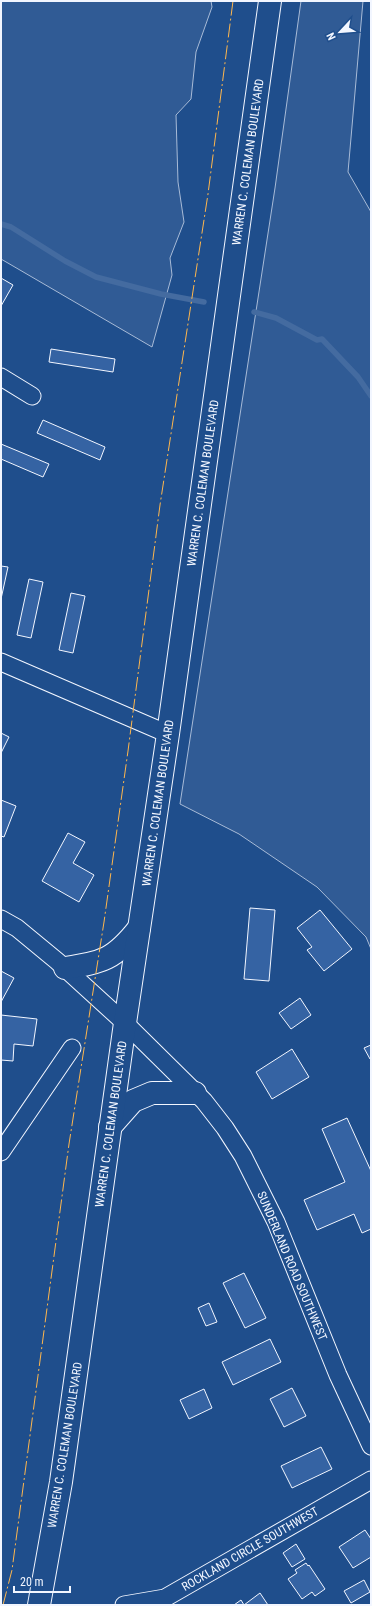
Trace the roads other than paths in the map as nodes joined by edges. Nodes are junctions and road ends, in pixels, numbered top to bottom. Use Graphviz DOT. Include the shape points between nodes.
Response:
graph roads {
  1 [pos="270,1"];
  2 [pos="1,377"];
  3 [pos="32,396"];
  4 [pos="1,662"];
  5 [pos="168,734"];
  6 [pos="1,919"];
  7 [pos="139,928"];
  8 [pos="64,968"];
  9 [pos="125,1023"];
  10 [pos="72,1048"];
  11 [pos="195,1093"];
  12 [pos="110,1127"];
  13 [pos="1,1152"];
  14 [pos="371,1446"];
  15 [pos="371,1480"];
  16 [pos="39,1605"];
  17 [pos="124,1605"];
  1 -- 5 [label="main road, WARREN C. COLEMAN BOULEVARD"];
  2 -- 3 [label="street"];
  4 -- 5 [label="street"];
  5 -- 7 [label="main road, WARREN C. COLEMAN BOULEVARD"];
  6 -- 8 [label="street, SUNDERLAND ROAD SOUTHWEST" via="17,928"];
  7 -- 8 [label="main road" via="126,945 104,960"];
  7 -- 9 [label="main road, WARREN C. COLEMAN BOULEVARD"];
  8 -- 9 [label="street, SUNDERLAND ROAD SOUTHWEST"];
  9 -- 11 [label="street, SUNDERLAND ROAD SOUTHWEST"];
  9 -- 12 [label="main road, WARREN C. COLEMAN BOULEVARD"];
  10 -- 13 [label="street"];
  11 -- 12 [label="main road" via="152,1093 133,1101"];
  11 -- 14 [label="street, SUNDERLAND ROAD SOUTHWEST" via="226,1128 276,1222 338,1375"];
  12 -- 16 [label="main road, WARREN C. COLEMAN BOULEVARD" via="61,1482"];
  15 -- 17 [label="street, ROCKLAND CIRCLE SOUTHWEST" via="165,1598"];
}
